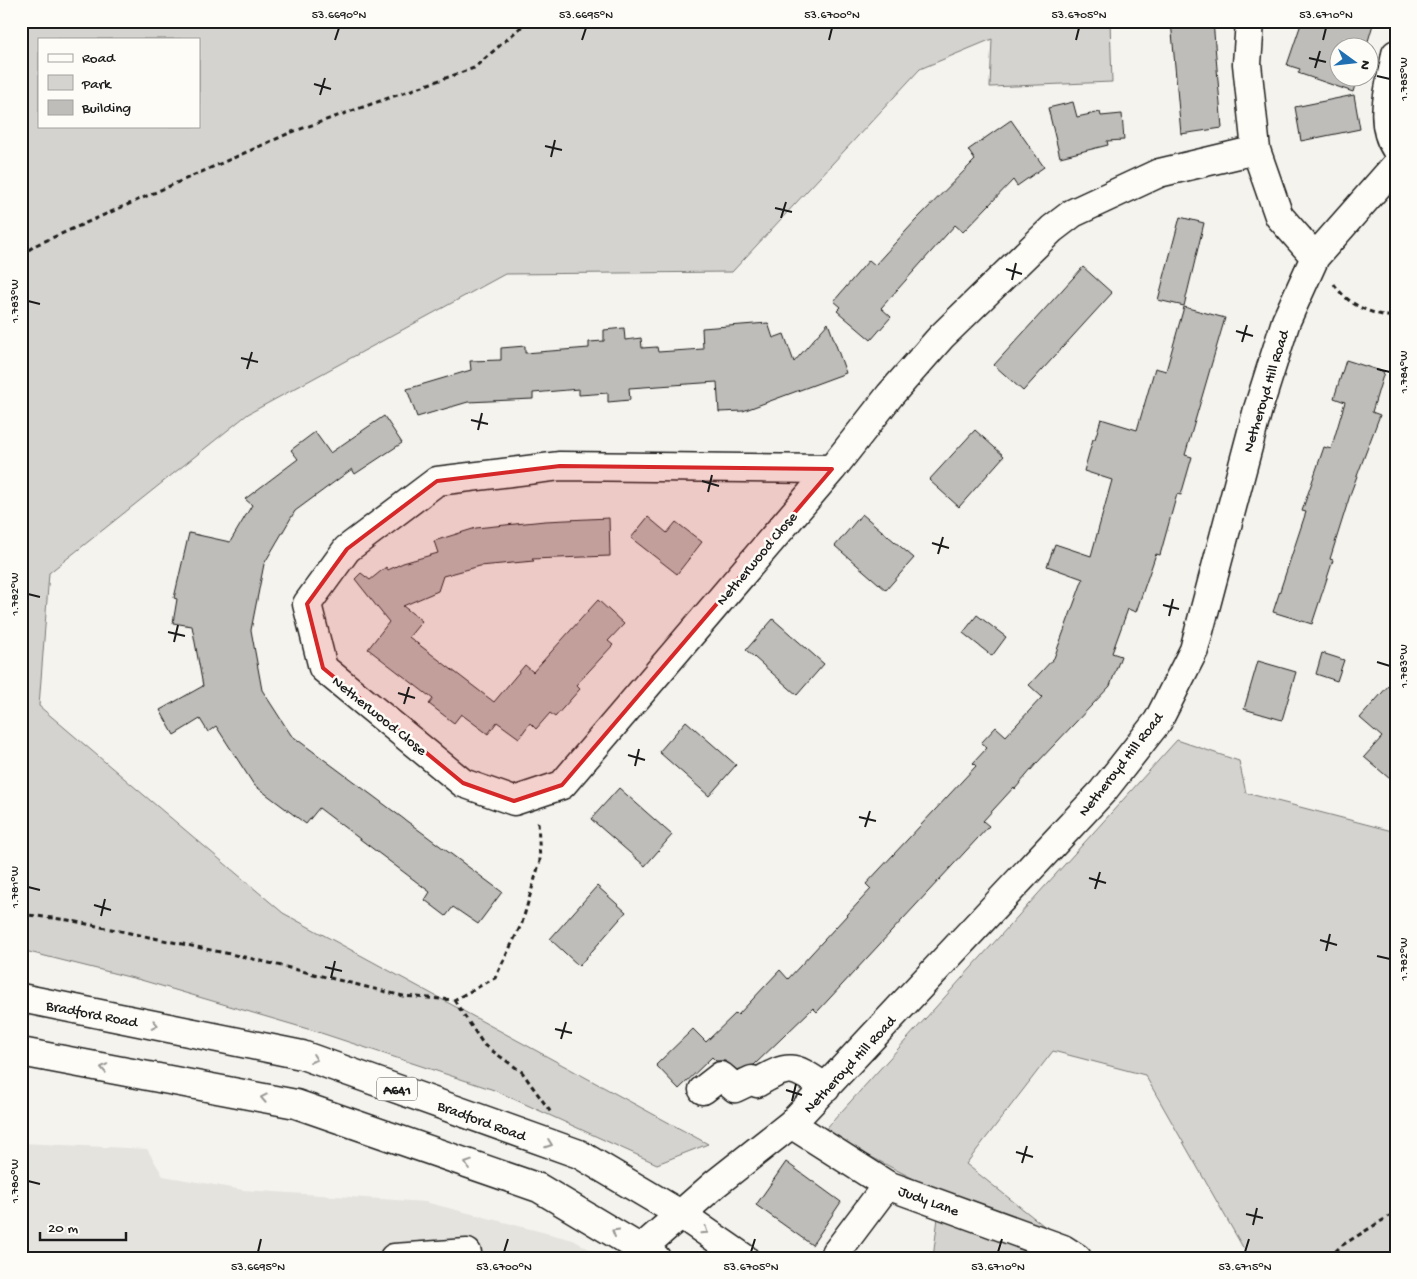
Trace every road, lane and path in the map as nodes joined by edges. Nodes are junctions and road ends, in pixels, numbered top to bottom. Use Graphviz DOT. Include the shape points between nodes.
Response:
graph roads {
  1 [pos="528,21"];
  2 [pos="1250,21"];
  3 [pos="1396,54"];
  4 [pos="1396,148"];
  5 [pos="1256,150"];
  6 [pos="1396,165"];
  7 [pos="21,255"];
  8 [pos="1315,257"];
  9 [pos="1396,317"];
  10 [pos="832,470"];
  11 [pos="537,793"];
  12 [pos="21,914"];
  13 [pos="21,998"];
  14 [pos="454,1000"];
  15 [pos="21,1052"];
  16 [pos="826,1088"];
  17 [pos="703,1090"];
  18 [pos="554,1117"];
  19 [pos="791,1124"];
  20 [pos="887,1185"];
  21 [pos="1396,1212"];
  22 [pos="682,1215"];
  23 [pos="467,1253"];
  24 [pos="649,1253"];
  25 [pos="836,1253"];
  26 [pos="394,1258"];
  27 [pos="744,1258"];
  28 [pos="1077,1258"];
  29 [pos="1329,1258"];
  1 -- 7 [label="path" via="474,68 292,132 36,245"];
  2 -- 5 [label="street" via="1246,64"];
  3 -- 4 [label="street" via="1385,121 1390,140"];
  5 -- 8 [label="street" via="1279,216"];
  5 -- 10 [label="street, Netherwood Close" via="1159,173 1066,218 941,337 890,395"];
  6 -- 8 [label="street, Netheroyd Hill Road"];
  8 -- 9 [label="path" via="1341,294 1361,309"];
  8 -- 16 [label="street, Netheroyd Hill Road" via="1286,321 1258,409 1194,650 1158,721 1103,791"];
  10 -- 11 [label="street, Netherwood Close" via="562,786"];
  10 -- 11 [label="street, Netherwood Close" via="560,466 437,481 347,549 307,604 323,668 463,783 514,801"];
  11 -- 14 [label="path" via="540,861 522,923 495,978"];
  12 -- 14 [label="path" via="68,920 249,958 404,996"];
  13 -- 22 [label="street, Bradford Road / A641, one-way" via="302,1055 579,1154"];
  14 -- 18 [label="path" via="484,1045 522,1072"];
  24 -- 15 [label="street, one-way" via="539,1188 296,1104"];
  16 -- 17 [label="street" via="801,1071 789,1068 757,1083 752,1080 736,1088 721,1076"];
  16 -- 19 [label="street, Netheroyd Hill Road"];
  19 -- 20 [label="street, Judy Lane"];
  19 -- 22 [label="street, Netheroyd Hill Road" via="715,1184"];
  20 -- 25 [label="street"];
  20 -- 28 [label="street, Judy Lane" via="1063,1249"];
  21 -- 29 [label="path" via="1341,1246"];
  22 -- 24 [label="street, Netheroyd Hill Road"];
  22 -- 27 [label="street, Bradford Road / A641, one-way"];
  23 -- 26 [label="street"];
}
